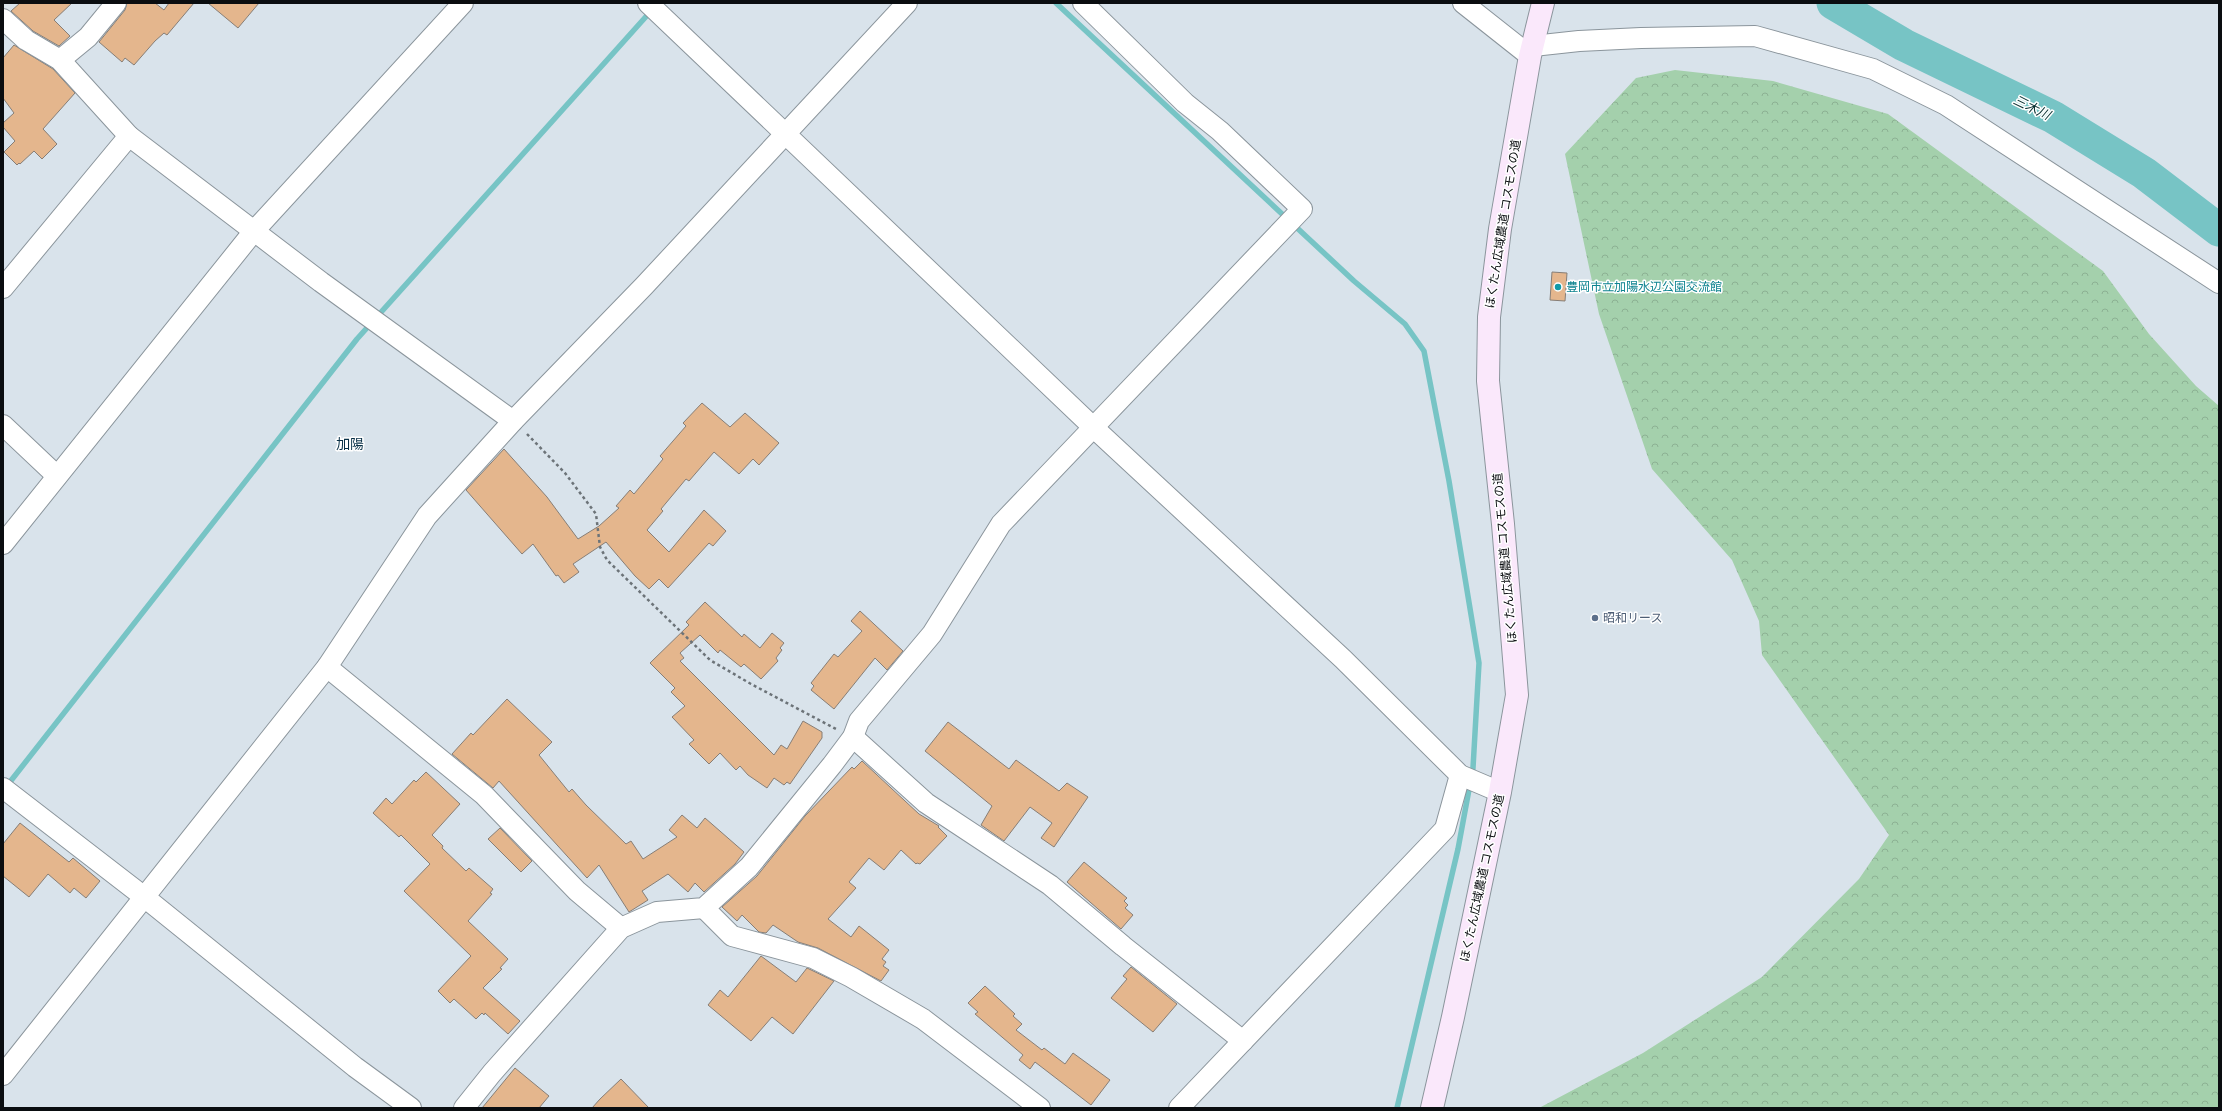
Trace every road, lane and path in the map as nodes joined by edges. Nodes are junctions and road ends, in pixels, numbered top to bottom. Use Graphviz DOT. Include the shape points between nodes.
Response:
graph roads {
  1 [pos="116,3"];
  2 [pos="463,3"];
  3 [pos="648,3"];
  4 [pos="907,3"];
  5 [pos="1083,3"];
  6 [pos="1463,3"];
  7 [pos="1543,3"];
  8 [pos="3,19"];
  9 [pos="1532,51"];
  10 [pos="60,60"];
  11 [pos="785,132"];
  12 [pos="129,136"];
  13 [pos="254,231"];
  14 [pos="2219,283"];
  15 [pos="3,288"];
  16 [pos="513,421"];
  17 [pos="3,425"];
  18 [pos="1094,428"];
  19 [pos="57,476"];
  20 [pos="3,544"];
  21 [pos="327,666"];
  22 [pos="853,737"];
  23 [pos="1460,775"];
  24 [pos="3,788"];
  25 [pos="1500,792"];
  26 [pos="143,896"];
  27 [pos="704,908"];
  28 [pos="621,928"];
  29 [pos="1243,1041"];
  30 [pos="3,1075"];
  31 [pos="410,1108"];
  32 [pos="464,1108"];
  33 [pos="1040,1108"];
  34 [pos="1179,1108"];
  35 [pos="1432,1108"];
  1 -- 10 [label="street" via="88,36"];
  2 -- 13 [label="street"];
  3 -- 11 [label="street"];
  4 -- 11 [label="street"];
  5 -- 18 [label="street" via="1186,103 1302,209"];
  6 -- 9 [label="street"];
  7 -- 9 [label="street, ほくたん広域農道 コスモスの道"];
  8 -- 10 [label="street" via="26,40"];
  9 -- 14 [label="street" via="1579,41 1755,36 1873,70 1946,105"];
  9 -- 25 [label="street, ほくたん広域農道 コスモスの道" via="1500,229 1489,317 1488,381 1517,695"];
  10 -- 12 [label="street"];
  11 -- 16 [label="street" via="644,286"];
  11 -- 18 [label="street"];
  12 -- 13 [label="street"];
  12 -- 15 [label="street"];
  13 -- 16 [label="street"];
  13 -- 19 [label="street"];
  16 -- 21 [label="street" via="428,516"];
  16 -- 22 [label="path" via="565,473 596,514 600,547 607,560 710,660"];
  17 -- 19 [label="street"];
  18 -- 22 [label="street" via="1002,524 932,634 859,720"];
  18 -- 23 [label="street" via="1343,659"];
  19 -- 20 [label="street"];
  21 -- 26 [label="street"];
  21 -- 28 [label="street" via="484,795 577,891"];
  22 -- 27 [label="street" via="749,867"];
  22 -- 29 [label="street" via="926,803 1050,885 1122,946"];
  23 -- 25 [label="street"];
  23 -- 29 [label="street" via="1445,829"];
  24 -- 26 [label="street"];
  25 -- 35 [label="street, ほくたん広域農道 コスモスの道"];
  26 -- 30 [label="street"];
  26 -- 31 [label="street" via="355,1067"];
  27 -- 28 [label="street" via="657,912"];
  27 -- 33 [label="street" via="732,936 813,958 923,1019"];
  28 -- 32 [label="street"];
  29 -- 34 [label="street"];
}
